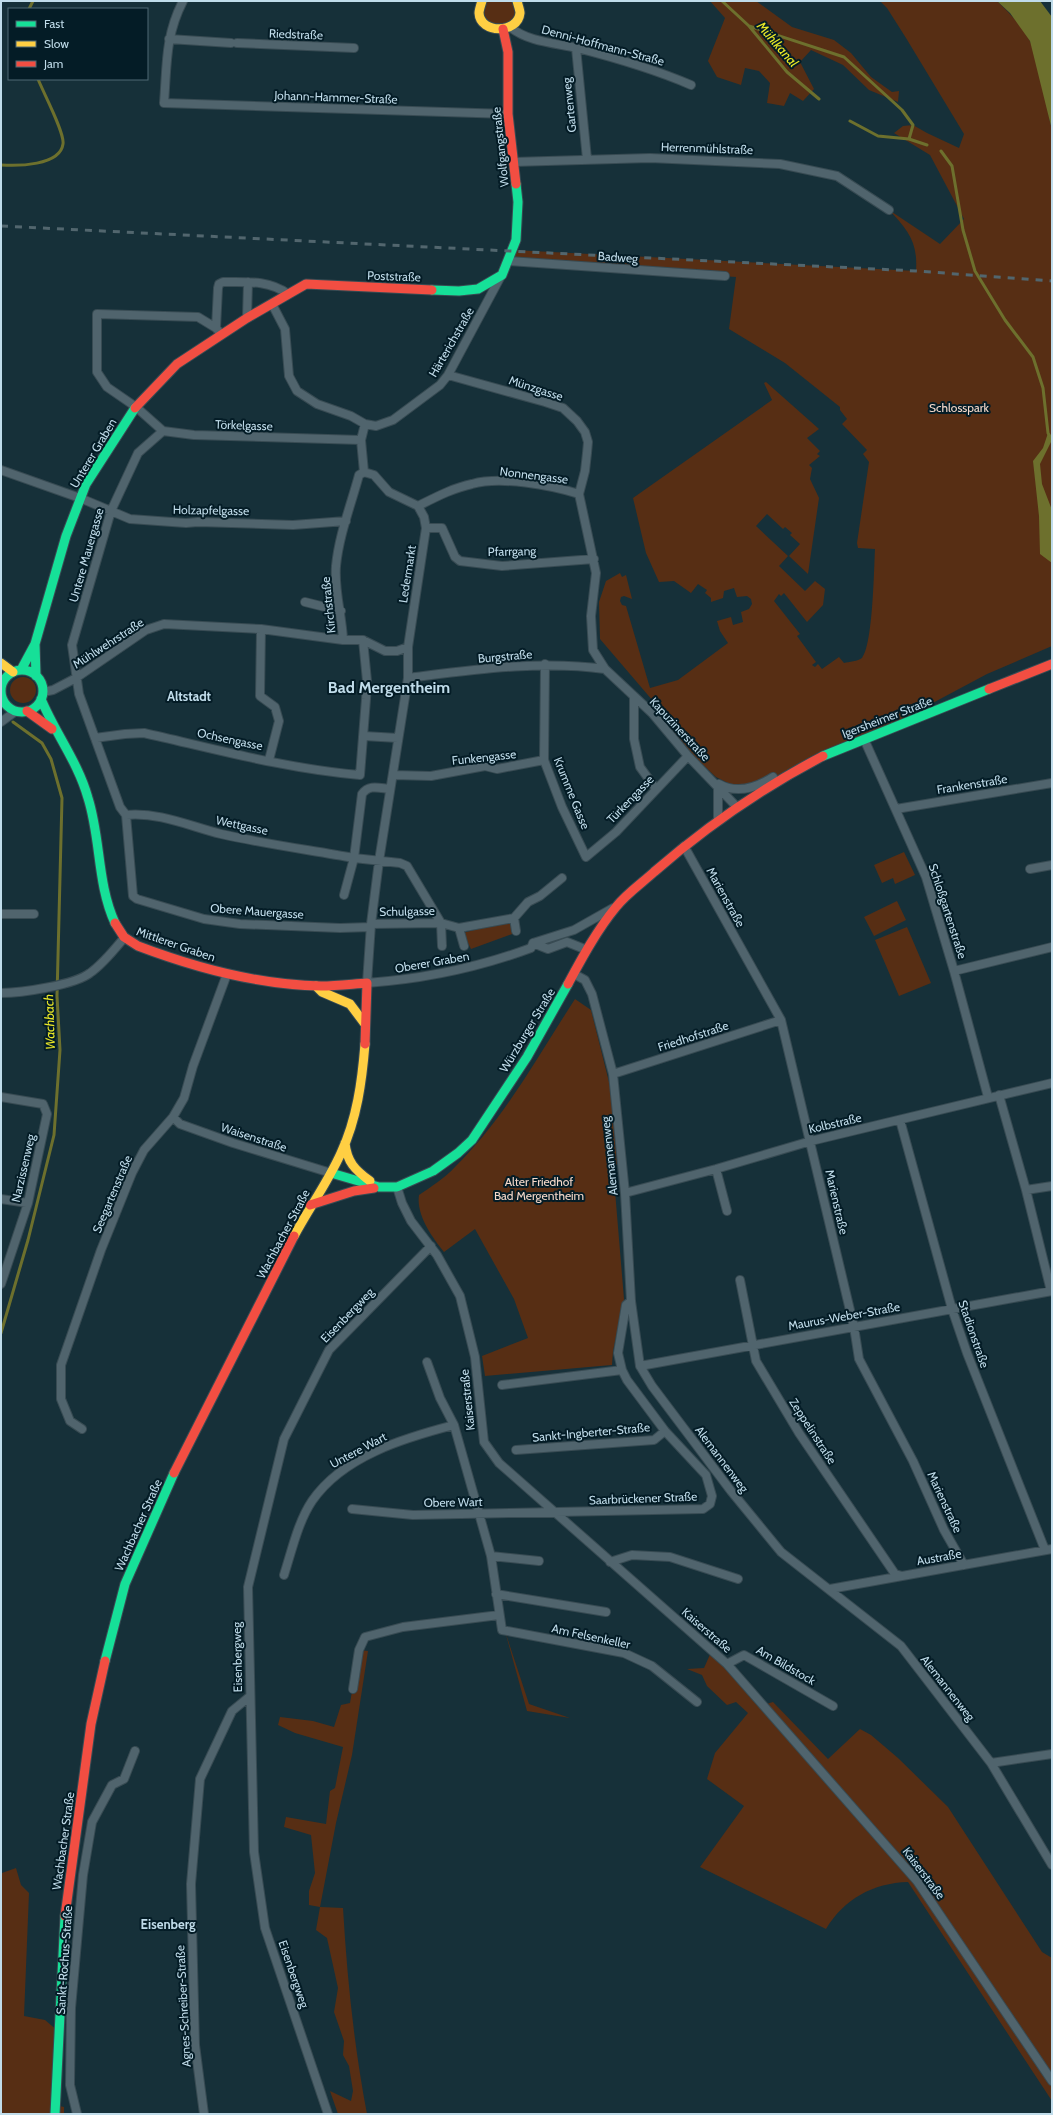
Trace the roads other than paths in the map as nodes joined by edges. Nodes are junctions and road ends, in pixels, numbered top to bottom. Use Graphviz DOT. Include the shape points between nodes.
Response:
graph roads {
  1 [pos="182,1"];
  2 [pos="482,1"];
  3 [pos="516,1"];
  4 [pos="506,28"];
  5 [pos="169,38"];
  6 [pos="354,48"];
  7 [pos="576,48"];
  8 [pos="691,85"];
  9 [pos="508,114"];
  10 [pos="587,159"];
  11 [pos="513,162"];
  12 [pos="889,210"];
  13 [pos="508,262"];
  14 [pos="502,275"];
  15 [pos="726,276"];
  16 [pos="248,282"];
  17 [pos="288,294"];
  18 [pos="272,304"];
  19 [pos="247,318"];
  20 [pos="219,331"];
  21 [pos="448,375"];
  22 [pos="136,407"];
  23 [pos="365,424"];
  24 [pos="163,431"];
  25 [pos="361,440"];
  26 [pos="1,470"];
  27 [pos="364,472"];
  28 [pos="578,494"];
  29 [pos="80,498"];
  30 [pos="418,506"];
  31 [pos="110,511"];
  32 [pos="346,521"];
  33 [pos="426,528"];
  34 [pos="594,559"];
  35 [pos="305,602"];
  36 [pos="341,611"];
  37 [pos="261,629"];
  38 [pos="343,640"];
  39 [pos="363,640"];
  40 [pos="35,644"];
  41 [pos="408,647"];
  42 [pos="1,663"];
  43 [pos="545,664"];
  44 [pos="1052,664"];
  45 [pos="605,669"];
  46 [pos="17,671"];
  47 [pos="36,676"];
  48 [pos="76,678"];
  49 [pos="408,678"];
  50 [pos="2,682"];
  51 [pos="42,695"];
  52 [pos="634,698"];
  53 [pos="2,701"];
  54 [pos="16,711"];
  55 [pos="28,711"];
  56 [pos="1,722"];
  57 [pos="56,732"];
  58 [pos="364,736"];
  59 [pos="95,738"];
  60 [pos="398,738"];
  61 [pos="864,739"];
  62 [pos="835,750"];
  63 [pos="688,756"];
  64 [pos="269,760"];
  65 [pos="544,760"];
  66 [pos="360,775"];
  67 [pos="393,775"];
  68 [pos="711,780"];
  69 [pos="1052,783"];
  70 [pos="370,787"];
  71 [pos="718,787"];
  72 [pos="390,789"];
  73 [pos="656,790"];
  74 [pos="736,806"];
  75 [pos="896,809"];
  76 [pos="126,815"];
  77 [pos="718,819"];
  78 [pos="684,846"];
  79 [pos="586,857"];
  80 [pos="354,858"];
  81 [pos="379,861"];
  82 [pos="1052,865"];
  83 [pos="1030,869"];
  84 [pos="562,878"];
  85 [pos="344,895"];
  86 [pos="616,906"];
  87 [pos="1,914"];
  88 [pos="34,914"];
  89 [pos="514,918"];
  90 [pos="440,923"];
  91 [pos="371,926"];
  92 [pos="459,928"];
  93 [pos="516,931"];
  94 [pos="124,938"];
  95 [pos="533,943"];
  96 [pos="442,946"];
  97 [pos="464,946"];
  98 [pos="1052,947"];
  99 [pos="587,950"];
  100 [pos="954,971"];
  101 [pos="227,974"];
  102 [pos="574,974"];
  103 [pos="367,983"];
  104 [pos="316,986"];
  105 [pos="1,993"];
  106 [pos="781,1020"];
  107 [pos="365,1024"];
  108 [pos="613,1074"];
  109 [pos="1052,1083"];
  110 [pos="999,1095"];
  111 [pos="1,1097"];
  112 [pos="988,1097"];
  113 [pos="173,1117"];
  114 [pos="900,1120"];
  115 [pos="810,1141"];
  116 [pos="345,1143"];
  117 [pos="716,1170"];
  118 [pos="331,1173"];
  119 [pos="1052,1186"];
  120 [pos="379,1187"];
  121 [pos="397,1187"];
  122 [pos="1026,1190"];
  123 [pos="354,1191"];
  124 [pos="625,1193"];
  125 [pos="1,1199"];
  126 [pos="28,1203"];
  127 [pos="310,1205"];
  128 [pos="727,1211"];
  129 [pos="431,1246"];
  130 [pos="740,1280"];
  131 [pos="1,1282"];
  132 [pos="1052,1291"];
  133 [pos="631,1301"];
  134 [pos="952,1309"];
  135 [pos="854,1327"];
  136 [pos="754,1345"];
  137 [pos="427,1362"];
  138 [pos="640,1366"];
  139 [pos="622,1370"];
  140 [pos="502,1385"];
  141 [pos="454,1425"];
  142 [pos="82,1429"];
  143 [pos="665,1431"];
  144 [pos="516,1450"];
  145 [pos="352,1509"];
  146 [pos="554,1513"];
  147 [pos="478,1514"];
  148 [pos="1049,1549"];
  149 [pos="491,1556"];
  150 [pos="539,1561"];
  151 [pos="610,1562"];
  152 [pos="964,1565"];
  153 [pos="284,1575"];
  154 [pos="902,1576"];
  155 [pos="738,1579"];
  156 [pos="830,1589"];
  157 [pos="496,1594"];
  158 [pos="606,1612"];
  159 [pos="499,1615"];
  160 [pos="727,1664"];
  161 [pos="353,1689"];
  162 [pos="249,1697"];
  163 [pos="697,1702"];
  164 [pos="833,1706"];
  165 [pos="135,1751"];
  166 [pos="1052,1754"];
  167 [pos="991,1763"];
  168 [pos="1051,1862"];
  169 [pos="1052,2081"];
  170 [pos="55,2114"];
  171 [pos="77,2114"];
  172 [pos="204,2114"];
  173 [pos="328,2114"];
  1 -- 5 [label="street"];
  2 -- 4 [label="street" via="479,10 484,23 490,27"];
  3 -- 4 [label="street" via="518,15"];
  4 -- 7 [label="street, Denni-Hoffmann-Straße" via="545,42"];
  4 -- 9 [label="street, Wolfgangstraße"];
  5 -- 6 [label="street, Riedstraße"];
  5 -- 9 [label="street, Johann-Hammer-Straße" via="164,103"];
  7 -- 8 [label="street, Denni-Hoffmann-Straße" via="650,68"];
  7 -- 10 [label="street, Gartenweg"];
  9 -- 11 [label="street, Wolfgangstraße"];
  10 -- 11 [label="street, Herrenmühlstraße"];
  10 -- 12 [label="street, Herrenmühlstraße" via="650,158 780,164 837,176"];
  11 -- 13 [label="street, Wolfgangstraße" via="519,217 516,240"];
  13 -- 14 [label="street"];
  13 -- 15 [label="street, Badweg"];
  14 -- 17 [label="street, Poststraße" via="478,289 459,291 306,284"];
  14 -- 21 [label="street, Härterichstraße"];
  16 -- 17 [label="street" via="265,283 278,287"];
  16 -- 19 [label="street"];
  16 -- 20 [label="street" via="219,284"];
  17 -- 18 [label="street, Poststraße"];
  18 -- 19 [label="street, Poststraße"];
  18 -- 23 [label="street" via="285,329 289,376 297,391 317,404"];
  19 -- 20 [label="street, Unterer Graben"];
  20 -- 22 [label="street, Unterer Graben" via="176,364"];
  20 -- 22 [label="street" via="198,317 97,314 97,372 107,387"];
  21 -- 23 [label="street, Härterichstraße" via="440,385 393,420 376,426"];
  21 -- 28 [label="street, Münzgasse" via="563,408 585,432 588,442 585,471"];
  22 -- 24 [label="street"];
  22 -- 29 [label="street, Unterer Graben" via="86,484"];
  23 -- 25 [label="street"];
  24 -- 25 [label="street, Törkelgasse" via="194,435"];
  24 -- 31 [label="street, Untere Mauergasse" via="138,453"];
  25 -- 27 [label="street"];
  26 -- 29 [label="street, Holzapfelgasse"];
  27 -- 30 [label="street" via="374,475 389,492"];
  27 -- 32 [label="street, Kirchstraße" via="359,475"];
  28 -- 30 [label="street, Nonnengasse" via="532,484 473,483 445,492"];
  28 -- 34 [label="street"];
  29 -- 31 [label="street, Holzapfelgasse"];
  29 -- 40 [label="street, Unterer Graben" via="62,549"];
  30 -- 33 [label="street, Ledermarkt"];
  31 -- 32 [label="street, Holzapfelgasse" via="130,519 186,523 293,525"];
  31 -- 48 [label="street, Untere Mauergasse" via="72,645"];
  32 -- 36 [label="street, Kirchstraße" via="336,565 337,594"];
  33 -- 34 [label="street, Pfarrgang" via="442,528 455,557 460,561 502,566"];
  33 -- 41 [label="street, Ledermarkt"];
  34 -- 45 [label="street, Kapuzinerstraße" via="596,573 591,616 593,650"];
  35 -- 36 [label="street"];
  36 -- 38 [label="street, Kirchstraße"];
  37 -- 38 [label="street, Mühlwehrstraße"];
  37 -- 48 [label="street, Mühlwehrstraße" via="164,624 146,630"];
  37 -- 64 [label="street" via="260,696 275,707 279,721"];
  38 -- 39 [label="street, Mühlwehrstraße"];
  39 -- 41 [label="street, Mühlwehrstraße" via="385,651"];
  39 -- 58 [label="street" via="367,681"];
  40 -- 46 [label="street, Unterer Graben"];
  40 -- 47 [label="street, Unterer Graben"];
  41 -- 49 [label="street, Ledermarkt"];
  42 -- 46 [label="street"];
  43 -- 45 [label="street, Burgstraße"];
  43 -- 49 [label="street, Burgstraße"];
  43 -- 65 [label="street, Krumme Gasse"];
  44 -- 61 [label="street, Igersheimer Straße"];
  45 -- 52 [label="street, Kapuzinerstraße"];
  46 -- 47 [label="street"];
  46 -- 50 [label="street"];
  47 -- 51 [label="street" via="40,680"];
  48 -- 51 [label="street, Mühlwehrstraße"];
  48 -- 59 [label="street, Obere Mauergasse" via="78,694"];
  49 -- 60 [label="street, Ledermarkt"];
  50 -- 53 [label="street"];
  51 -- 55 [label="street"];
  51 -- 57 [label="street, Mittlerer Graben"];
  52 -- 63 [label="street, Kapuzinerstraße" via="652,713"];
  52 -- 73 [label="street" via="634,739 640,767"];
  53 -- 54 [label="street"];
  54 -- 55 [label="street"];
  54 -- 56 [label="street"];
  55 -- 57 [label="street, Mittlerer Graben"];
  57 -- 94 [label="street, Mittlerer Graben" via="69,750 86,791 96,829 106,899 116,926"];
  58 -- 60 [label="street"];
  58 -- 66 [label="street"];
  59 -- 64 [label="street, Ochsengasse" via="144,734"];
  59 -- 76 [label="street, Obere Mauergasse" via="120,807"];
  60 -- 67 [label="street, Ledermarkt"];
  61 -- 62 [label="street, Igersheimer Straße"];
  61 -- 75 [label="street, Schloßgartenstraße"];
  62 -- 68 [label="street" via="813,756 748,789 734,790"];
  62 -- 74 [label="street, Igersheimer Straße" via="783,777"];
  63 -- 68 [label="street, Kapuzinerstraße"];
  63 -- 73 [label="street, Türkengasse"];
  64 -- 66 [label="street, Ochsengasse"];
  65 -- 67 [label="street, Funkengasse" via="497,769 485,766 431,776"];
  65 -- 79 [label="street, Krumme Gasse" via="562,807"];
  66 -- 70 [label="street"];
  67 -- 72 [label="street"];
  68 -- 71 [label="street, Kapuzinerstraße"];
  69 -- 75 [label="street, Frankenstraße"];
  70 -- 72 [label="street"];
  70 -- 80 [label="street" via="362,794"];
  71 -- 74 [label="street, Kapuzinerstraße"];
  71 -- 77 [label="street"];
  72 -- 81 [label="street"];
  73 -- 79 [label="street, Türkengasse" via="616,832"];
  74 -- 77 [label="street, Würzburger Straße"];
  75 -- 100 [label="street, Schloßgartenstraße" via="926,877"];
  76 -- 80 [label="street, Wettgasse" via="158,815 221,834"];
  76 -- 91 [label="street, Obere Mauergasse" via="133,896 137,899 204,919 240,924 340,928"];
  77 -- 78 [label="street, Würzburger Straße"];
  78 -- 86 [label="street, Würzburger Straße"];
  78 -- 106 [label="street, Marienstraße"];
  80 -- 81 [label="street, Wettgasse"];
  80 -- 85 [label="street"];
  81 -- 90 [label="street, Wettgasse" via="407,866"];
  81 -- 91 [label="street"];
  82 -- 83 [label="street"];
  84 -- 89 [label="street" via="540,896 528,902"];
  86 -- 95 [label="street, Oberer Graben" via="574,930"];
  86 -- 99 [label="street, Würzburger Straße"];
  87 -- 88 [label="street"];
  89 -- 92 [label="street, Schulgasse"];
  89 -- 93 [label="street"];
  90 -- 91 [label="street, Schulgasse"];
  90 -- 92 [label="street, Schulgasse"];
  90 -- 96 [label="street"];
  91 -- 103 [label="street"];
  92 -- 97 [label="street"];
  94 -- 101 [label="street, Mittlerer Graben" via="148,949"];
  94 -- 105 [label="street" via="89,974 22,993"];
  95 -- 99 [label="street" via="548,949 567,942"];
  95 -- 103 [label="street, Oberer Graben" via="506,952 501,960 437,976"];
  98 -- 100 [label="street"];
  99 -- 102 [label="street, Würzburger Straße"];
  100 -- 112 [label="street, Schloßgartenstraße"];
  101 -- 104 [label="street, Mittlerer Graben" via="261,981"];
  101 -- 113 [label="street, Seegartenstraße" via="184,1098"];
  102 -- 108 [label="street, Alemannenweg" via="585,980 592,994"];
  102 -- 121 [label="street, Würzburger Straße" via="527,1057 472,1140 433,1171"];
  103 -- 104 [label="street, Mittlerer Graben"];
  103 -- 107 [label="street, Wachbacher Straße"];
  104 -- 107 [label="street" via="320,992 346,1001"];
  106 -- 108 [label="street, Friedhofstraße"];
  106 -- 115 [label="street, Marienstraße"];
  107 -- 116 [label="street, Wachbacher Straße" via="360,1088"];
  108 -- 124 [label="street, Alemannenweg"];
  109 -- 110 [label="street, Kolbstraße"];
  110 -- 112 [label="street, Kolbstraße"];
  110 -- 122 [label="street"];
  111 -- 126 [label="street, Narzissenweg" via="42,1104 47,1114"];
  112 -- 114 [label="street, Kolbstraße"];
  113 -- 118 [label="street, Waisenstraße" via="180,1124 233,1144"];
  113 -- 142 [label="street, Seegartenstraße" via="151,1140 132,1173 101,1250 61,1365 61,1399 70,1421"];
  114 -- 115 [label="street, Kolbstraße"];
  114 -- 134 [label="street, Stadionstraße"];
  115 -- 117 [label="street, Kolbstraße"];
  115 -- 135 [label="street, Marienstraße"];
  116 -- 118 [label="street, Wachbacher Straße"];
  116 -- 120 [label="street" via="348,1162 355,1171"];
  117 -- 124 [label="street, Kolbstraße"];
  117 -- 128 [label="street"];
  118 -- 120 [label="street, Würzburger Straße"];
  118 -- 123 [label="street"];
  118 -- 127 [label="street, Wachbacher Straße"];
  119 -- 122 [label="street"];
  120 -- 121 [label="street, Würzburger Straße"];
  120 -- 123 [label="street"];
  121 -- 129 [label="street, Kaiserstraße" via="411,1221"];
  122 -- 132 [label="street"];
  123 -- 127 [label="street"];
  124 -- 133 [label="street, Alemannenweg"];
  125 -- 126 [label="street"];
  126 -- 131 [label="street, Narzissenweg"];
  127 -- 170 [label="street, Wachbacher Straße" via="164,1493 118,1606 91,1724 66,1906"];
  129 -- 146 [label="street, Kaiserstraße" via="460,1296 475,1357 484,1442 499,1463"];
  129 -- 162 [label="street, Eisenbergweg" via="329,1350 284,1438 248,1587"];
  130 -- 136 [label="street, Zeppelinstraße"];
  132 -- 134 [label="street, Maurus-Weber-Straße"];
  133 -- 138 [label="street, Alemannenweg"];
  133 -- 139 [label="street, Saarbrückener Straße" via="626,1305 618,1352"];
  134 -- 135 [label="street, Maurus-Weber-Straße"];
  134 -- 148 [label="street, Stadionstraße" via="967,1353"];
  135 -- 136 [label="street, Maurus-Weber-Straße"];
  135 -- 152 [label="street, Marienstraße" via="859,1359"];
  136 -- 138 [label="street, Maurus-Weber-Straße"];
  136 -- 154 [label="street, Zeppelinstraße" via="756,1361 799,1432 895,1574"];
  137 -- 141 [label="street" via="440,1398"];
  138 -- 156 [label="street, Alemannenweg" via="652,1386 731,1491 781,1552"];
  139 -- 140 [label="street"];
  139 -- 143 [label="street, Saarbrückener Straße"];
  141 -- 147 [label="street"];
  141 -- 153 [label="street, Untere Wart" via="411,1436 362,1459 331,1478 312,1502 297,1534"];
  143 -- 144 [label="street, Sankt-Ingberter-Straße" via="654,1440"];
  143 -- 146 [label="street, Saarbrückener Straße" via="706,1475 712,1496 710,1504 703,1509"];
  145 -- 147 [label="street, Obere Wart" via="413,1515"];
  146 -- 147 [label="street, Obere Wart"];
  146 -- 151 [label="street, Kaiserstraße"];
  147 -- 149 [label="street, Am Felsenkeller"];
  148 -- 152 [label="street, Austraße"];
  149 -- 150 [label="street"];
  149 -- 157 [label="street, Am Felsenkeller"];
  151 -- 155 [label="street" via="632,1555 670,1557"];
  151 -- 160 [label="street, Kaiserstraße"];
  152 -- 154 [label="street, Austraße"];
  154 -- 156 [label="street, Austraße"];
  156 -- 167 [label="street, Alemannenweg" via="900,1646"];
  157 -- 158 [label="street, Am Felsenkeller"];
  157 -- 159 [label="street, Am Felsenkeller"];
  159 -- 161 [label="street" via="403,1627 365,1636 359,1650"];
  159 -- 163 [label="street, Am Felsenkeller" via="502,1630 505,1631 624,1653 652,1666"];
  160 -- 164 [label="street, Am Bildstock" via="744,1655"];
  160 -- 169 [label="street, Kaiserstraße" via="917,1881"];
  162 -- 172 [label="street, Agnes-Schreiber-Straße" via="232,1711 200,1779 191,1884 195,2046"];
  162 -- 173 [label="street, Eisenbergweg" via="254,1852 265,1928"];
  165 -- 171 [label="street, Sankt-Rochus-Straße" via="124,1779 112,1785 92,1822 83,1875 71,2016 70,2085"];
  166 -- 167 [label="street"];
  167 -- 168 [label="street, Alemannenweg"];
}
